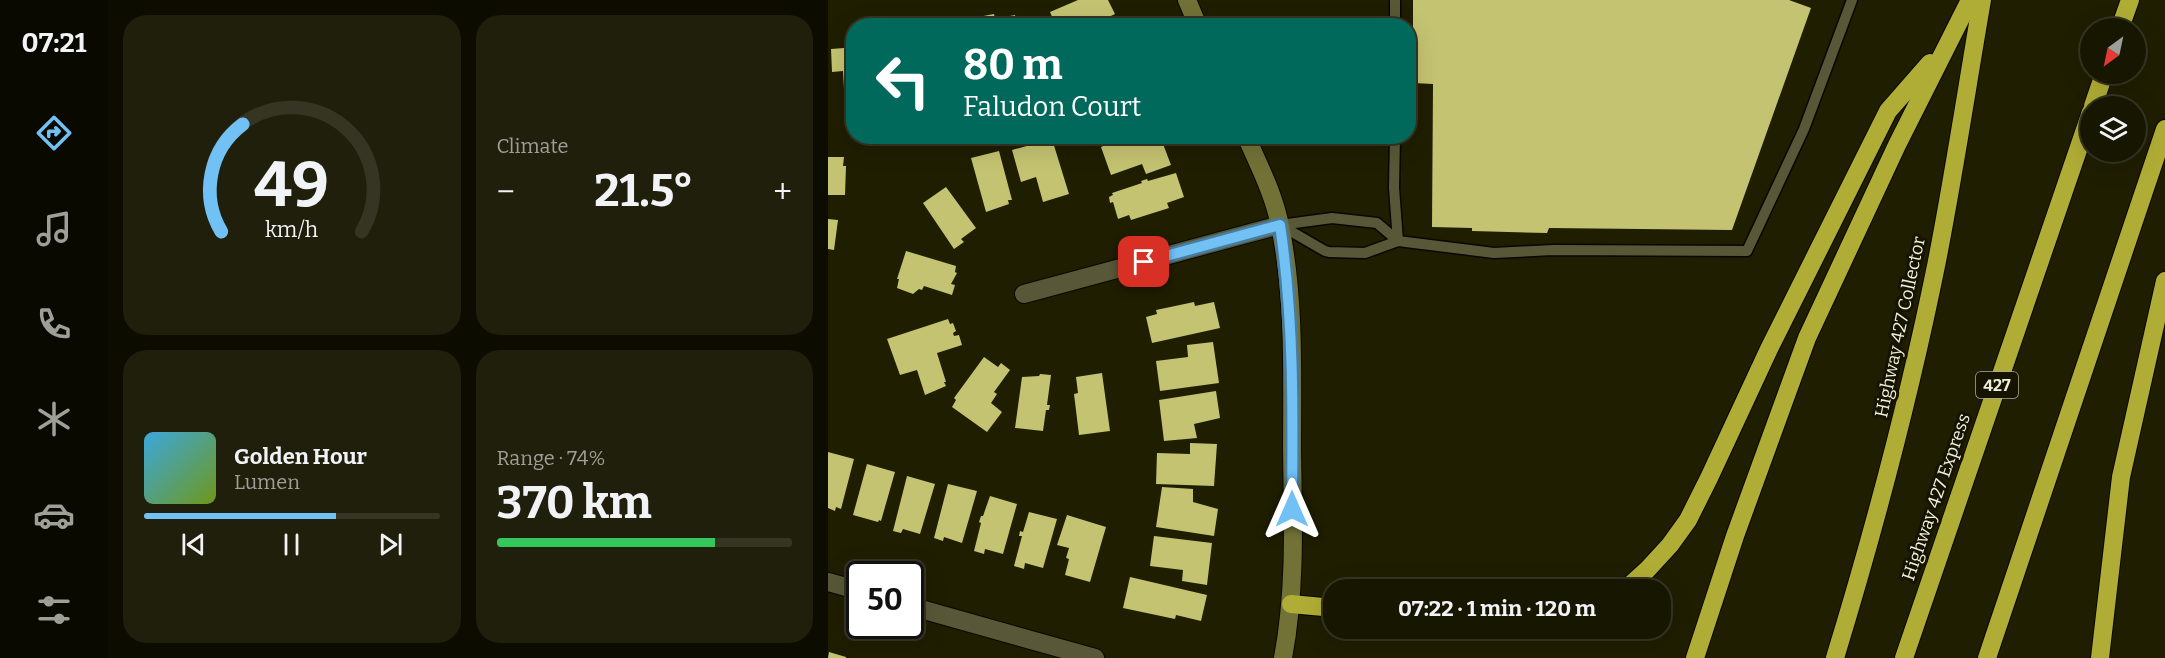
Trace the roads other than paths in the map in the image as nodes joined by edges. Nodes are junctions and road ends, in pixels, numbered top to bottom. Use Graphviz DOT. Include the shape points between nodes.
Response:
graph roads {
  1 [pos="1187,0"];
  2 [pos="1395,0"];
  3 [pos="1852,0"];
  4 [pos="1970,0"];
  5 [pos="1982,0"];
  6 [pos="2130,0"];
  7 [pos="1195,18"];
  8 [pos="1395,18"];
  9 [pos="2124,18"];
  10 [pos="1946,44"];
  11 [pos="2165,129"];
  12 [pos="1249,144"];
  13 [pos="1395,144"];
  14 [pos="2080,144"];
  15 [pos="1280,225"];
  16 [pos="1398,240"];
  17 [pos="2165,282"];
  18 [pos="1024,294"];
  19 [pos="1637,579"];
  20 [pos="828,582"];
  21 [pos="846,587"];
  22 [pos="1291,604"];
  23 [pos="1323,607"];
  24 [pos="924,610"];
  25 [pos="1095,658"];
  26 [pos="1283,658"];
  27 [pos="1695,658"];
  28 [pos="1834,658"];
  29 [pos="1904,658"];
  30 [pos="1987,658"];
  31 [pos="2100,658"];
  1 -- 7 [label="main road"];
  2 -- 8 [label="lane"];
  3 -- 16 [label="lane" via="1804,129 1748,251 1494,253"];
  4 -- 10 [label="highway"];
  5 -- 28 [label="highway, Highway 427 Collector" via="1937,260 1900,425"];
  6 -- 9 [label="highway"];
  10 -- 19 [label="highway" via="1888,111 1688,520"];
  10 -- 27 [label="highway" via="1807,339"];
  11 -- 30 [label="highway"];
  12 -- 15 [label="main road"];
  13 -- 16 [label="lane"];
  14 -- 29 [label="highway, Highway 427 Express / 427"];
  15 -- 16 [label="lane" via="1332,218 1377,223"];
  15 -- 16 [label="lane" via="1325,251 1365,253"];
  15 -- 18 [label="street"];
  15 -- 22 [label="main road" via="1289,296 1292,380"];
  17 -- 31 [label="highway" via="2121,477"];
  20 -- 21 [label="street"];
  22 -- 23 [label="highway"];
  22 -- 26 [label="main road"];
  24 -- 25 [label="street"];
}
